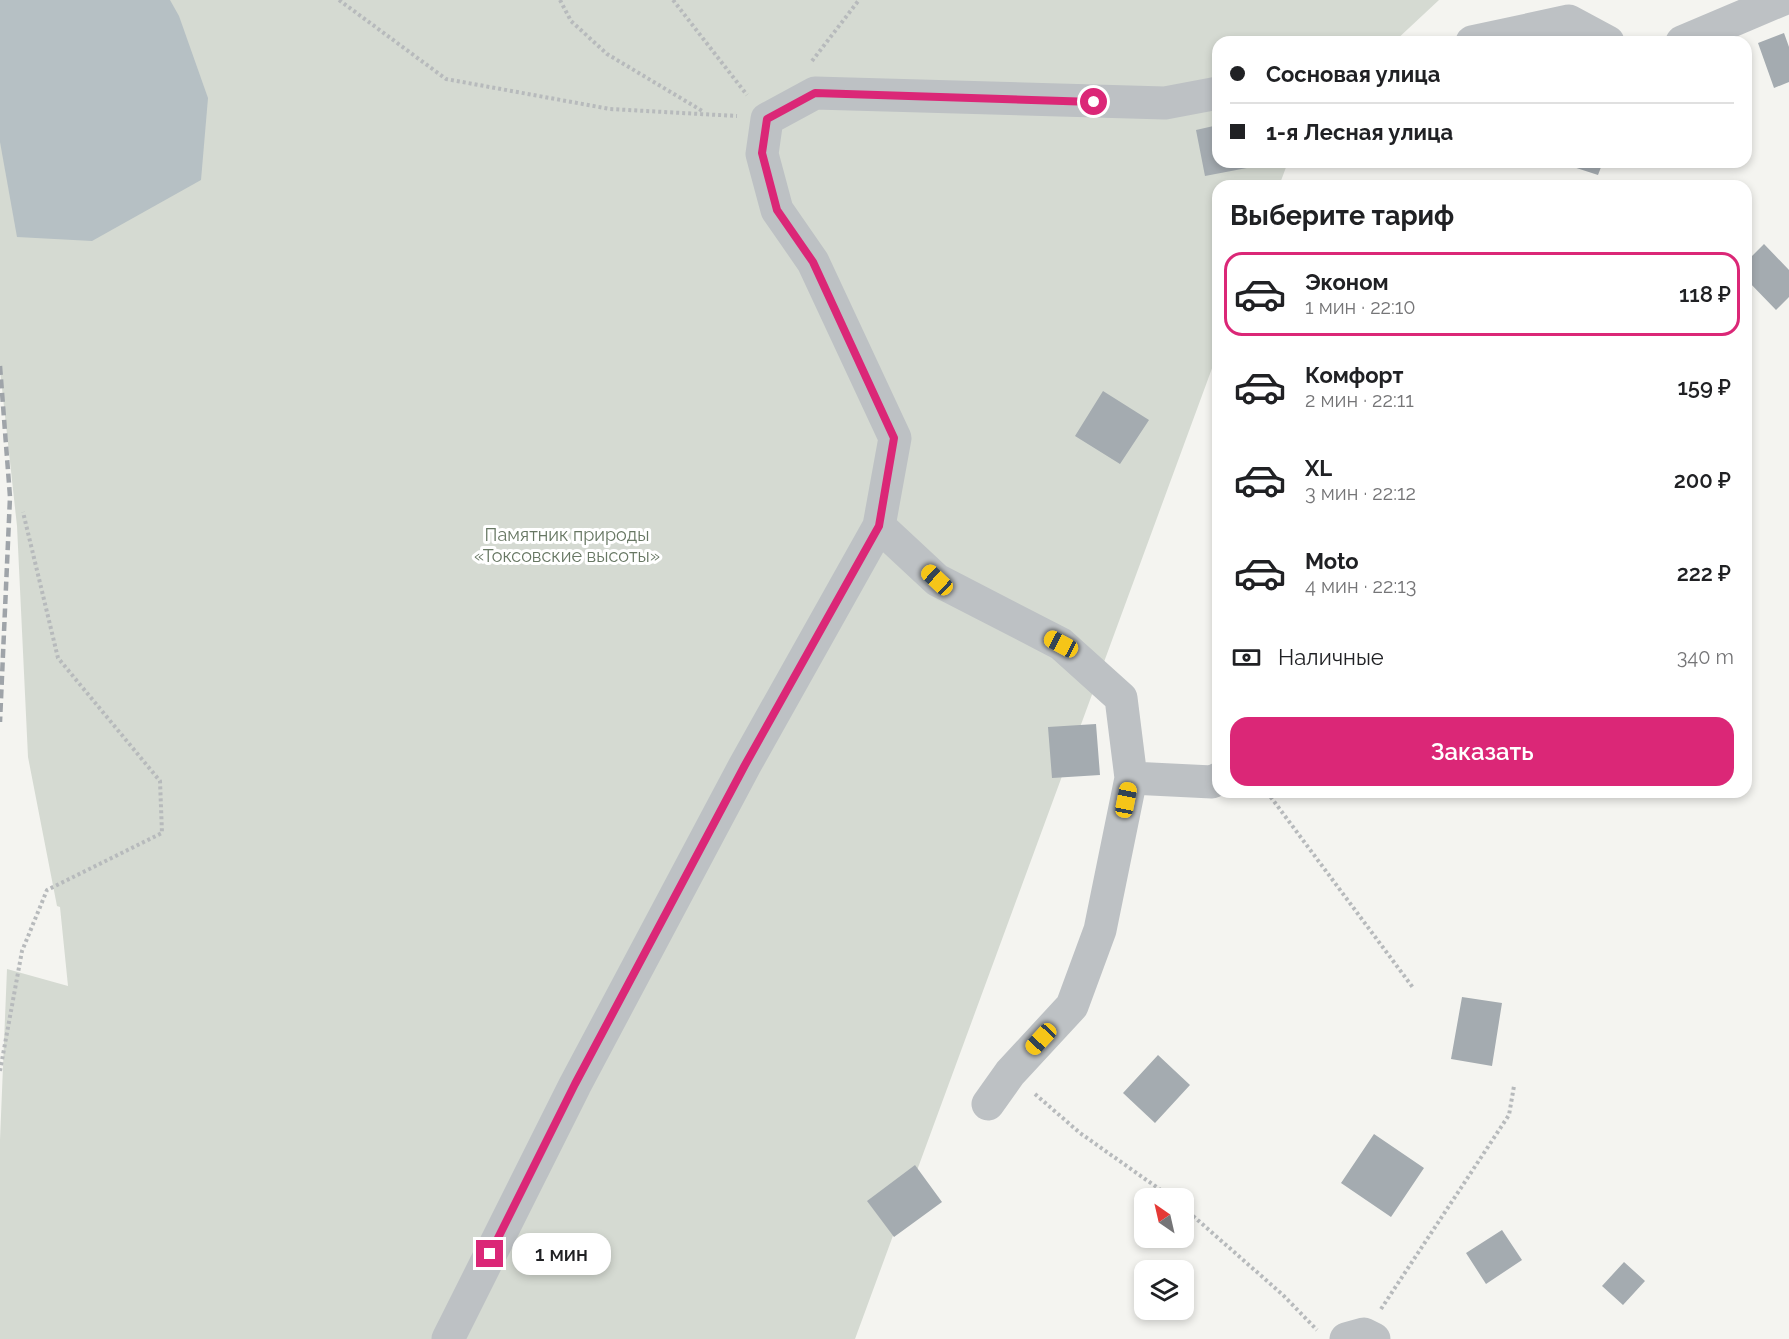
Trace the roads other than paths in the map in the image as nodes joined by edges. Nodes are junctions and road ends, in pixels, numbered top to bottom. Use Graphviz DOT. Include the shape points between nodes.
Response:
graph roads {
  1 [pos="1781,0"];
  2 [pos="1500,36"];
  3 [pos="1597,36"];
  4 [pos="1696,36"];
  5 [pos="1212,94"];
  6 [pos="879,526"];
  7 [pos="1131,778"];
  8 [pos="1212,782"];
  9 [pos="988,1104"];
  10 [pos="448,1339"];
  1 -- 4 [label="street"];
  2 -- 3 [label="street" via="1569,21"];
  5 -- 6 [label="street" via="1165,103 815,93 767,119 762,153 777,210 813,262 894,438"];
  6 -- 7 [label="street" via="937,580 1061,644 1121,698"];
  6 -- 10 [label="street" via="745,765 575,1084"];
  7 -- 8 [label="street"];
  7 -- 9 [label="street" via="1100,930 1072,1006 1010,1073"];
}
